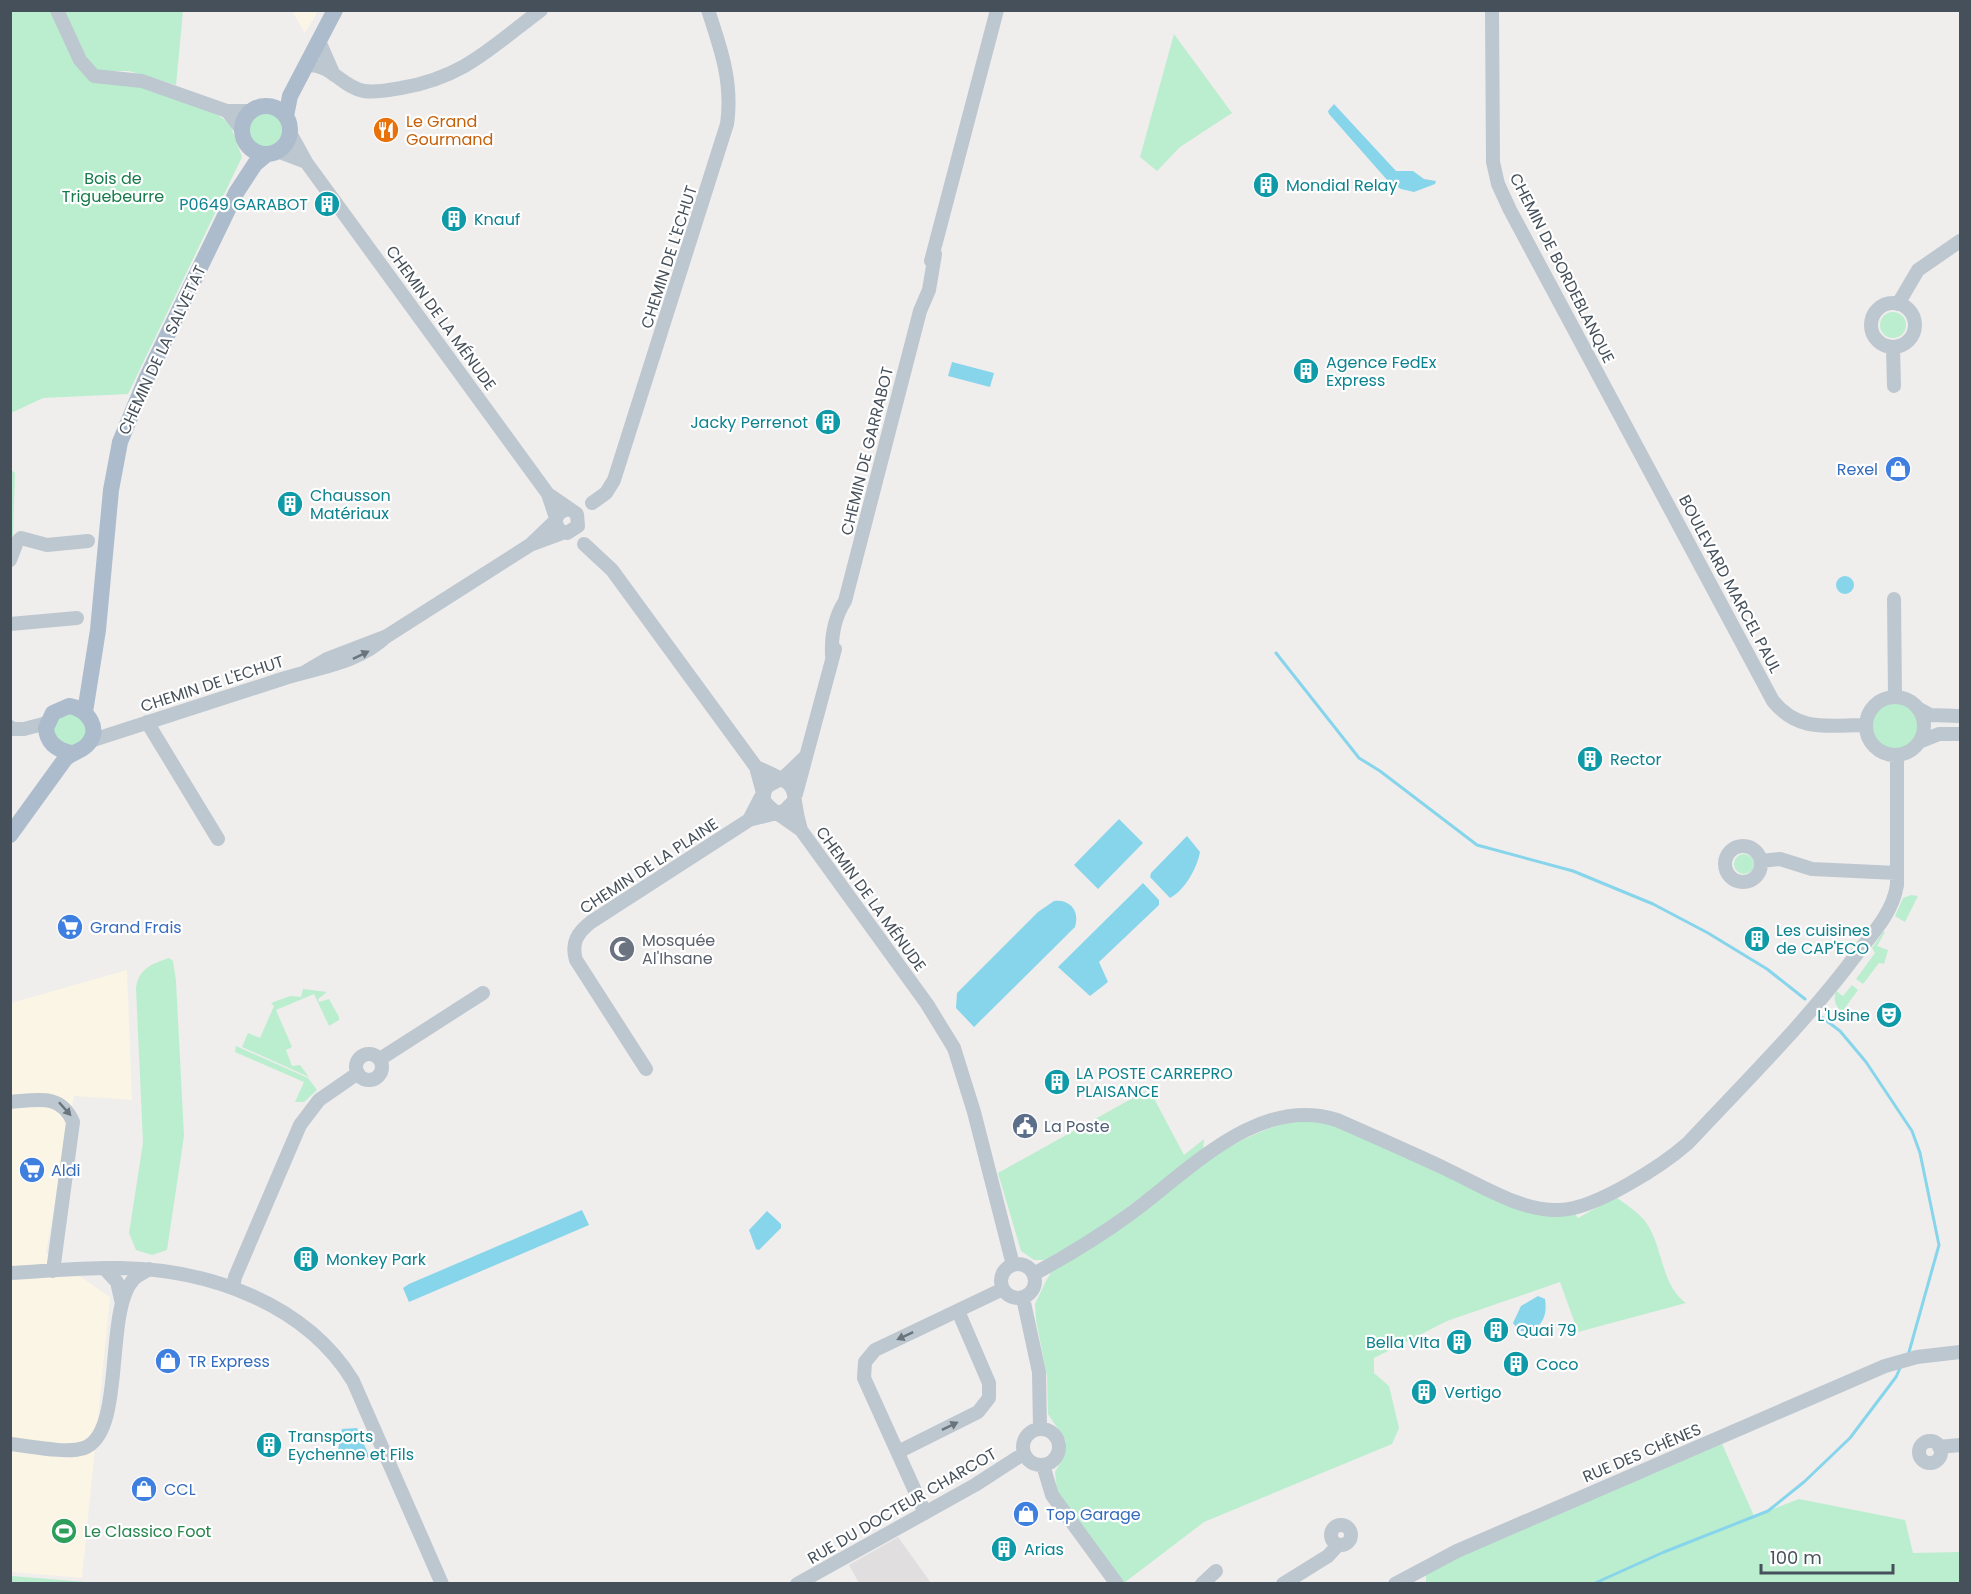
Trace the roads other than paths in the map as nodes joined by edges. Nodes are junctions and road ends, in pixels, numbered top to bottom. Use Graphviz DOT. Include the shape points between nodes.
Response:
graph roads {
  1 [pos="57,10"];
  2 [pos="326,10"];
  3 [pos="334,10"];
  4 [pos="541,10"];
  5 [pos="708,10"];
  6 [pos="997,10"];
  7 [pos="1492,10"];
  8 [pos="319,41"];
  9 [pos="307,65"];
  10 [pos="334,75"];
  11 [pos="259,108"];
  12 [pos="227,111"];
  13 [pos="286,116"];
  14 [pos="290,133"];
  15 [pos="244,137"];
  16 [pos="272,153"];
  17 [pos="306,162"];
  18 [pos="240,184"];
  19 [pos="1960,240"];
  20 [pos="1898,304"];
  21 [pos="1893,347"];
  22 [pos="1894,386"];
  23 [pos="1609,395"];
  24 [pos="548,494"];
  25 [pos="592,503"];
  26 [pos="568,509"];
  27 [pos="567,525"];
  28 [pos="88,541"];
  29 [pos="10,560"];
  30 [pos="1894,600"];
  31 [pos="77,618"];
  32 [pos="10,624"];
  33 [pos="93,665"];
  34 [pos="1895,696"];
  35 [pos="69,706"];
  36 [pos="1918,709"];
  37 [pos="1960,716"];
  38 [pos="147,722"];
  39 [pos="1865,725"];
  40 [pos="89,726"];
  41 [pos="14,729"];
  42 [pos="49,734"];
  43 [pos="1960,734"];
  44 [pos="1919,742"];
  45 [pos="71,753"];
  46 [pos="1897,755"];
  47 [pos="806,756"];
  48 [pos="756,767"];
  49 [pos="781,779"];
  50 [pos="764,793"];
  51 [pos="38,796"];
  52 [pos="795,797"];
  53 [pos="779,812"];
  54 [pos="749,820"];
  55 [pos="801,830"];
  56 [pos="10,835"];
  57 [pos="218,839"];
  58 [pos="1761,861"];
  59 [pos="1897,873"];
  60 [pos="483,993"];
  61 [pos="646,1069"];
  62 [pos="10,1102"];
  63 [pos="1013,1265"];
  64 [pos="104,1268"];
  65 [pos="149,1269"];
  66 [pos="54,1271"];
  67 [pos="10,1273"];
  68 [pos="1034,1274"];
  69 [pos="233,1288"];
  70 [pos="1003,1290"];
  71 [pos="1023,1298"];
  72 [pos="122,1306"];
  73 [pos="958,1311"];
  74 [pos="1960,1352"];
  75 [pos="1040,1428"];
  76 [pos="10,1444"];
  77 [pos="1960,1445"];
  78 [pos="1940,1448"];
  79 [pos="898,1452"];
  80 [pos="1023,1454"];
  81 [pos="1042,1465"];
  82 [pos="925,1513"];
  83 [pos="1338,1545"];
  84 [pos="1216,1571"];
  85 [pos="442,1584"];
  86 [pos="797,1584"];
  87 [pos="1118,1584"];
  88 [pos="1202,1584"];
  89 [pos="1283,1584"];
  90 [pos="1395,1584"];
  1 -- 12 [label="street" via="80,60 94,76 142,81"];
  2 -- 11 [label="main road" via="280,94"];
  3 -- 8 [label="main road"];
  4 -- 10 [label="street" via="462,69 432,82 371,92 351,87"];
  5 -- 25 [label="street, CHEMIN DE L'ECHUT" via="727,70 727,124 614,480 606,493"];
  6 -- 47 [label="street, CHEMIN DE GARRABOT" via="935,254 921,290 920,309 845,601 846,618 831,656"];
  7 -- 23 [label="street, CHEMIN DE BORDEBLANQUE" via="1492,153 1496,178"];
  8 -- 9 [label="main road"];
  8 -- 10 [label="street"];
  9 -- 10 [label="street" via="321,66"];
  9 -- 13 [label="main road" via="288,99"];
  11 -- 12 [label="street"];
  11 -- 13 [label="main road" via="279,110"];
  11 -- 15 [label="main road" via="244,120"];
  12 -- 15 [label="street"];
  13 -- 14 [label="main road"];
  14 -- 16 [label="main road" via="286,143"];
  14 -- 17 [label="street, CHEMIN DE LA MÉNUDE"];
  15 -- 16 [label="main road" via="257,153"];
  15 -- 18 [label="main road, CHEMIN DE LA SALVETAT" via="246,158"];
  16 -- 17 [label="street"];
  16 -- 18 [label="main road, CHEMIN DE LA SALVETAT" via="255,164"];
  17 -- 24 [label="street, CHEMIN DE LA MÉNUDE"];
  18 -- 33 [label="main road, CHEMIN DE LA SALVETAT" via="120,442 111,490"];
  19 -- 20 [label="street" via="1918,270"];
  20 -- 21 [label="street" via="1910,311 1914,324 1911,337"];
  20 -- 21 [label="street" via="1877,309 1871,322 1874,337"];
  21 -- 22 [label="street"];
  23 -- 39 [label="street, BOULEVARD MARCEL PAUL" via="1773,701 1789,718 1804,724"];
  24 -- 26 [label="street, CHEMIN DE LA MÉNUDE"];
  24 -- 27 [label="street, CHEMIN DE LA MÉNUDE"];
  25 -- 26 [label="street, CHEMIN DE L'ECHUT"];
  25 -- 27 [label="street, CHEMIN DE L'ECHUT"];
  26 -- 27 [label="street" via="559,513"];
  27 -- 38 [label="street, CHEMIN DE L'ECHUT" via="356,658"];
  27 -- 48 [label="street" via="612,570"];
  28 -- 29 [label="street" via="47,545 21,538"];
  30 -- 34 [label="street"];
  31 -- 32 [label="street"];
  33 -- 35 [label="main road, CHEMIN DE LA SALVETAT"];
  33 -- 40 [label="main road, CHEMIN DE LA SALVETAT"];
  34 -- 36 [label="street"];
  34 -- 39 [label="street" via="1871,708"];
  35 -- 40 [label="main road"];
  35 -- 42 [label="main road, CHEMIN DE LA SALVETAT" via="53,713"];
  36 -- 37 [label="street" via="1930,715"];
  36 -- 44 [label="street" via="1924,726"];
  38 -- 40 [label="street, CHEMIN DE L'ECHUT" via="129,727"];
  38 -- 57 [label="street"];
  39 -- 46 [label="street" via="1871,743 1887,754"];
  40 -- 45 [label="main road" via="85,747"];
  41 -- 42 [label="street"];
  42 -- 45 [label="main road" via="57,749"];
  42 -- 51 [label="main road" via="54,754"];
  43 -- 44 [label="street" via="1939,734"];
  44 -- 46 [label="street"];
  45 -- 51 [label="main road"];
  46 -- 59 [label="street"];
  47 -- 49 [label="street"];
  47 -- 52 [label="street, CHEMIN DE GARRABOT"];
  48 -- 49 [label="street"];
  48 -- 50 [label="street"];
  49 -- 50 [label="street" via="770,782"];
  49 -- 52 [label="street" via="791,784"];
  50 -- 53 [label="street" via="767,806"];
  50 -- 54 [label="street, CHEMIN DE LA PLAINE"];
  51 -- 56 [label="main road"];
  52 -- 53 [label="street" via="788,809"];
  52 -- 55 [label="street, CHEMIN DE LA MÉNUDE"];
  53 -- 54 [label="street, CHEMIN DE LA PLAINE"];
  53 -- 55 [label="street, CHEMIN DE LA MÉNUDE"];
  54 -- 61 [label="street, CHEMIN DE LA PLAINE" via="591,922 576,938 576,960"];
  55 -- 63 [label="street, CHEMIN DE LA MÉNUDE" via="954,1048"];
  58 -- 59 [label="street" via="1775,859 1812,869"];
  59 -- 68 [label="street" via="1896,892 1888,911 1814,1010 1680,1149 1584,1207 1534,1208 1337,1120 1286,1116 1225,1142 1116,1225"];
  60 -- 69 [label="street" via="380,1059 362,1056 357,1062 358,1073 319,1100 300,1125"];
  62 -- 66 [label="street, one-way" via="49,1099 65,1107 74,1122"];
  63 -- 68 [label="street" via="1027,1267"];
  63 -- 70 [label="street" via="1002,1275"];
  64 -- 65 [label="street"];
  64 -- 66 [label="street"];
  64 -- 72 [label="street" via="117,1282"];
  65 -- 69 [label="street"];
  65 -- 72 [label="street" via="133,1280"];
  66 -- 67 [label="street"];
  68 -- 71 [label="street" via="1035,1286"];
  69 -- 85 [label="street" via="304,1325 344,1366 362,1397"];
  70 -- 71 [label="street" via="1014,1298"];
  70 -- 73 [label="street"];
  71 -- 75 [label="street" via="1039,1372"];
  72 -- 76 [label="street" via="106,1419 98,1438 76,1450"];
  79 -- 73 [label="street, one-way" via="978,1412 987,1402 989,1383"];
  73 -- 79 [label="street, one-way" via="875,1350 865,1362 864,1378"];
  74 -- 90 [label="street, RUE DES CHÊNES" via="1885,1366 1466,1547"];
  75 -- 80 [label="street" via="1025,1437"];
  75 -- 81 [label="street" via="1055,1434 1059,1441 1056,1457"];
  77 -- 78 [label="street"];
  79 -- 82 [label="street"];
  80 -- 81 [label="street"];
  80 -- 82 [label="street, RUE DU DOCTEUR CHARCOT"];
  81 -- 87 [label="street" via="1052,1495"];
  82 -- 86 [label="street, RUE DU DOCTEUR CHARCOT"];
  83 -- 89 [label="street"];
  84 -- 88 [label="street"];
}
